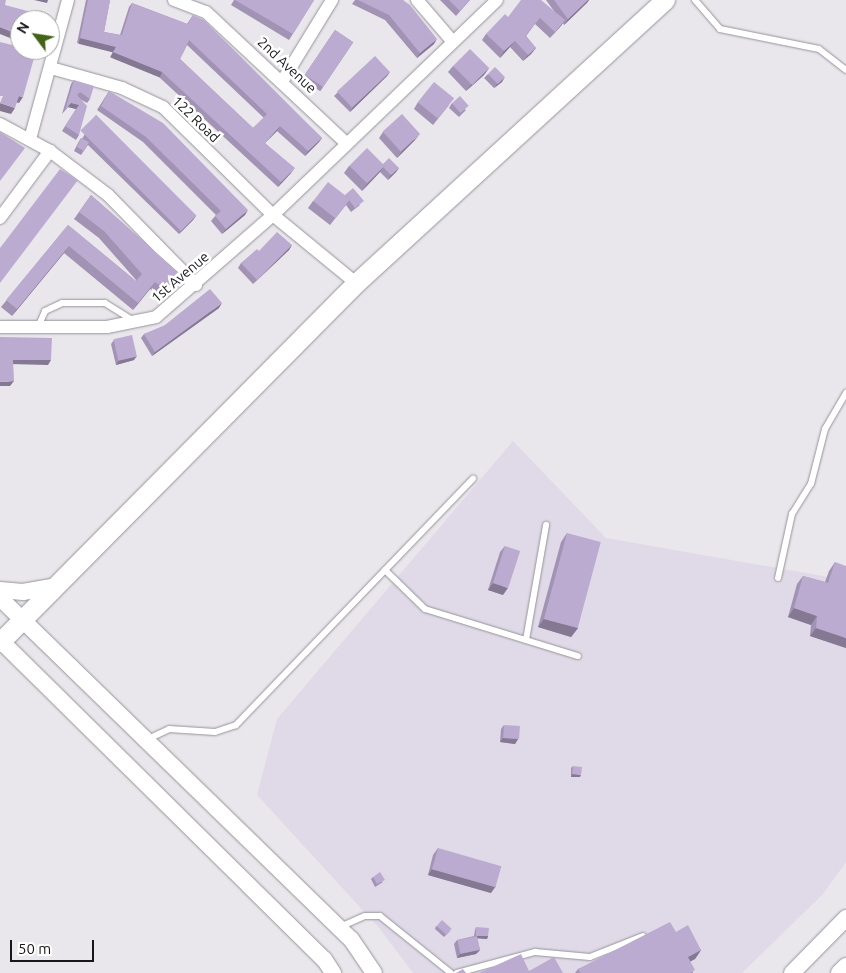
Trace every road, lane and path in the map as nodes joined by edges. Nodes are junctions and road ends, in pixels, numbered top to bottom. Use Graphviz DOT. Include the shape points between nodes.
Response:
graph roads {
  1 [pos="68,0"];
  2 [pos="174,0"];
  3 [pos="212,0"];
  4 [pos="332,0"];
  5 [pos="417,0"];
  6 [pos="497,0"];
  7 [pos="665,0"];
  8 [pos="695,0"];
  9 [pos="206,12"];
  10 [pos="453,42"];
  11 [pos="51,68"];
  12 [pos="846,70"];
  13 [pos="283,80"];
  14 [pos="0,124"];
  15 [pos="30,139"];
  16 [pos="346,143"];
  17 [pos="50,151"];
  18 [pos="273,214"];
  19 [pos="0,218"];
  20 [pos="356,283"];
  21 [pos="196,285"];
  22 [pos="135,322"];
  23 [pos="0,327"];
  24 [pos="38,327"];
  25 [pos="846,393"];
  26 [pos="473,479"];
  27 [pos="546,525"];
  28 [pos="385,570"];
  29 [pos="778,578"];
  30 [pos="52,587"];
  31 [pos="0,590"];
  32 [pos="0,598"];
  33 [pos="23,619"];
  34 [pos="526,640"];
  35 [pos="0,641"];
  36 [pos="578,656"];
  37 [pos="147,740"];
  38 [pos="846,918"];
  39 [pos="339,928"];
  40 [pos="656,931"];
  41 [pos="846,966"];
  42 [pos="332,973"];
  43 [pos="374,973"];
  44 [pos="451,973"];
  45 [pos="457,973"];
  46 [pos="792,973"];
  47 [pos="839,973"];
  1 -- 11 [label="street"];
  2 -- 9 [label="street, 2nd Avenue"];
  3 -- 9 [label="street"];
  4 -- 13 [label="street"];
  5 -- 10 [label="street"];
  6 -- 10 [label="street, 1st Avenue"];
  7 -- 20 [label="main road"];
  8 -- 12 [label="lane" via="720,29 819,50"];
  9 -- 13 [label="street, 2nd Avenue"];
  10 -- 16 [label="street, 1st Avenue"];
  11 -- 15 [label="street"];
  11 -- 18 [label="street, 122 Road" via="122,88 163,107"];
  13 -- 16 [label="street, 2nd Avenue"];
  14 -- 15 [label="street"];
  15 -- 17 [label="street"];
  16 -- 18 [label="street, 1st Avenue"];
  17 -- 19 [label="street"];
  17 -- 21 [label="street" via="108,195"];
  18 -- 20 [label="street, 122 Road"];
  18 -- 21 [label="street, 1st Avenue"];
  20 -- 30 [label="main road"];
  21 -- 22 [label="street, 1st Avenue" via="156,317"];
  22 -- 24 [label="street, 1st Avenue"];
  22 -- 24 [label="lane" via="105,303 62,303 45,311"];
  23 -- 24 [label="street, 1st Avenue"];
  25 -- 29 [label="lane" via="825,428 810,484 792,514"];
  26 -- 28 [label="lane"];
  27 -- 34 [label="lane"];
  28 -- 34 [label="lane" via="426,609"];
  28 -- 37 [label="lane" via="236,725 216,732 169,729"];
  30 -- 31 [label="street" via="23,592"];
  30 -- 33 [label="main road"];
  32 -- 33 [label="street"];
  33 -- 35 [label="main road"];
  33 -- 37 [label="street"];
  34 -- 36 [label="lane"];
  35 -- 42 [label="street" via="324,959"];
  37 -- 39 [label="street"];
  38 -- 46 [label="street"];
  39 -- 43 [label="street"];
  39 -- 44 [label="lane" via="365,916 380,916"];
  40 -- 45 [label="lane" via="590,957 535,952"];
  41 -- 47 [label="street"];
}
